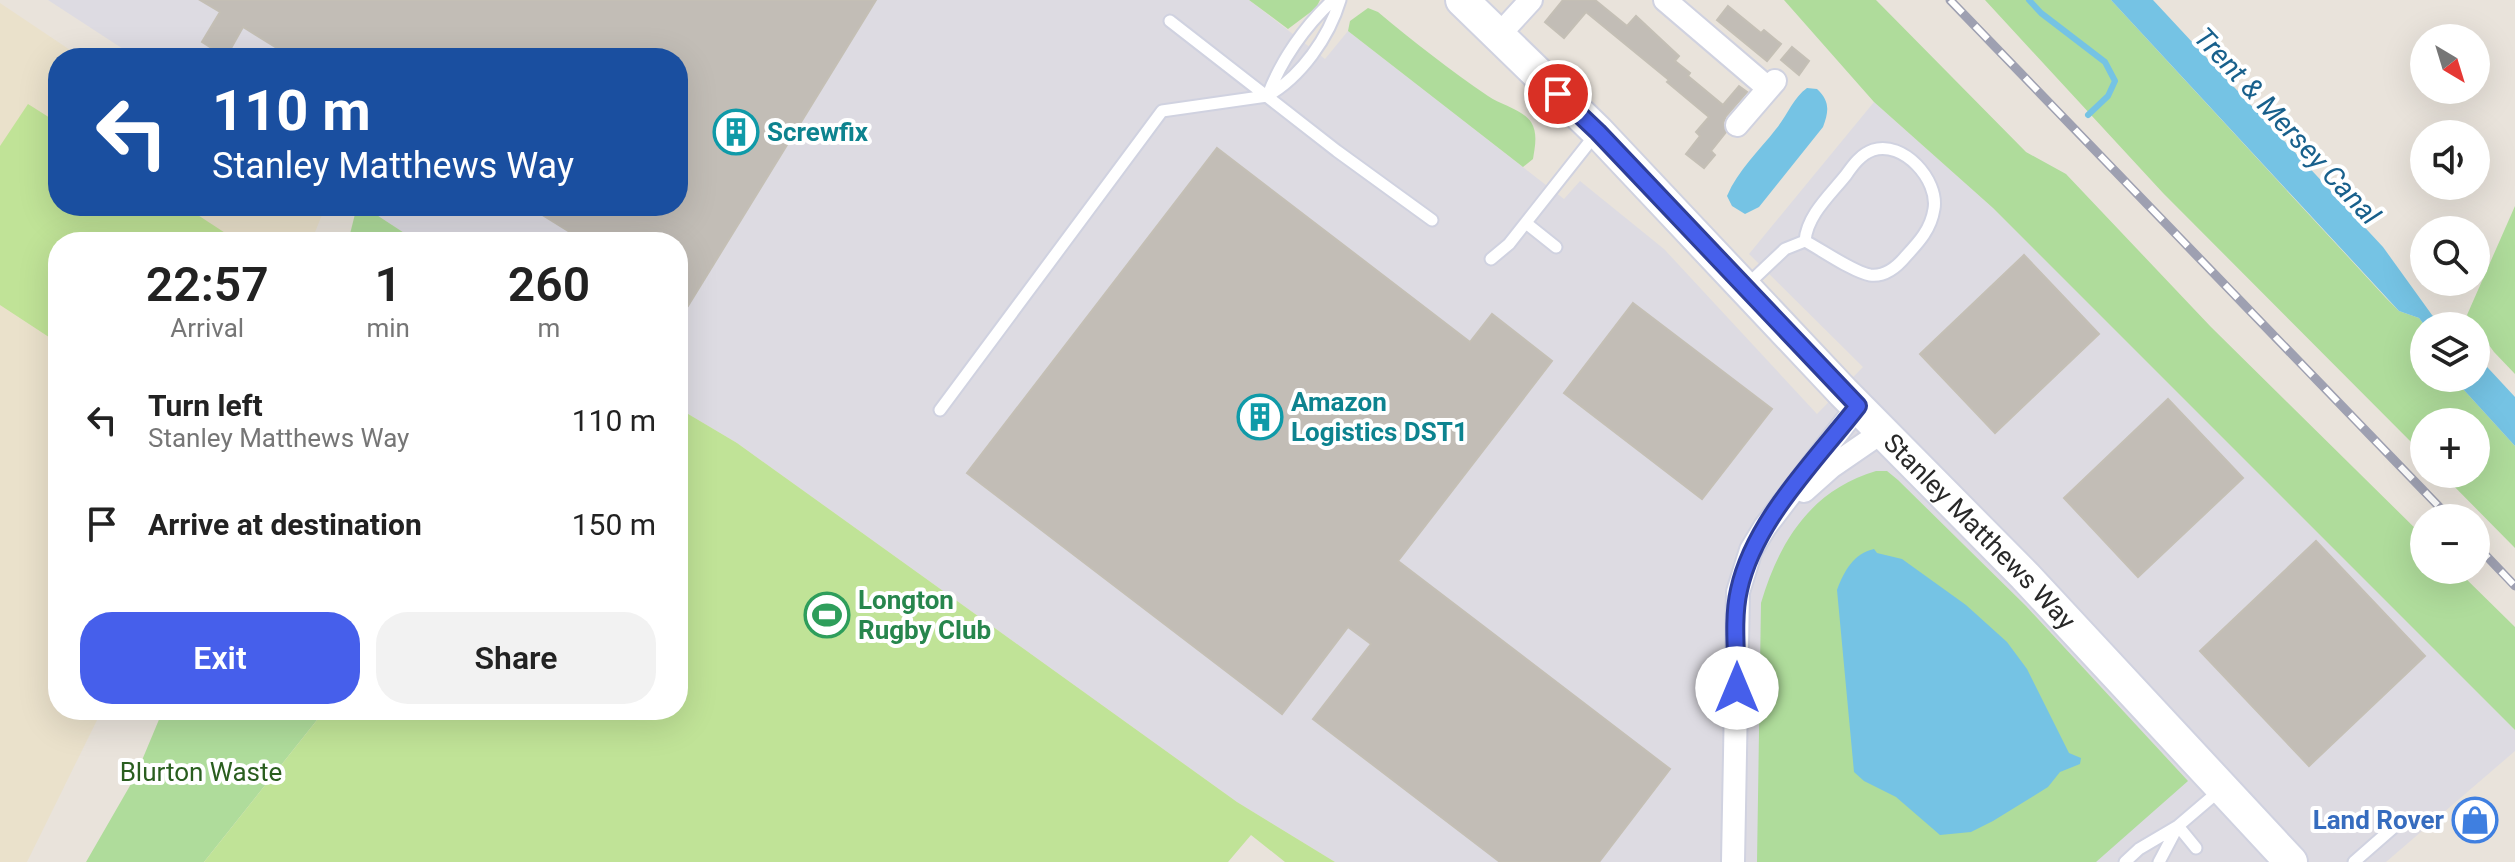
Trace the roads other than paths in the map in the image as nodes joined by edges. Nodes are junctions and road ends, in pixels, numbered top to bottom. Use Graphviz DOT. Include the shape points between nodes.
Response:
graph roads {
  1 [pos="1333,0"];
  2 [pos="1340,0"];
  3 [pos="1462,0"];
  4 [pos="1531,0"];
  5 [pos="1665,0"];
  6 [pos="1170,21"];
  7 [pos="1498,36"];
  8 [pos="1267,96"];
  9 [pos="1737,125"];
  10 [pos="1598,132"];
  11 [pos="1432,220"];
  12 [pos="1526,223"];
  13 [pos="1805,241"];
  14 [pos="1556,247"];
  15 [pos="1491,259"];
  16 [pos="1743,288"];
  17 [pos="1858,406"];
  18 [pos="940,410"];
  19 [pos="1882,432"];
  20 [pos="1765,527"];
  21 [pos="2223,788"];
  22 [pos="2178,826"];
  23 [pos="2395,826"];
  24 [pos="2196,848"];
  25 [pos="1733,862"];
  26 [pos="2125,862"];
  27 [pos="2159,862"];
  28 [pos="2291,862"];
  29 [pos="2354,862"];
  1 -- 8 [label="lane" via="1299,39"];
  2 -- 8 [label="lane" via="1315,51 1283,87"];
  3 -- 7 [label="main road, Stanley Matthews Way"];
  4 -- 7 [label="street"];
  5 -- 9 [label="street" via="1772,84"];
  6 -- 8 [label="lane"];
  7 -- 10 [label="main road, Stanley Matthews Way"];
  8 -- 11 [label="lane"];
  8 -- 18 [label="lane" via="1162,111"];
  10 -- 12 [label="lane"];
  10 -- 16 [label="main road, Stanley Matthews Way"];
  12 -- 14 [label="lane"];
  12 -- 15 [label="lane"];
  13 -- 13 [label="lane" via="1860,272 1888,272 1924,235 1934,208 1932,190 1908,157 1875,149 1854,164 1811,219"];
  13 -- 16 [label="lane" via="1785,249"];
  16 -- 17 [label="main road, Stanley Matthews Way"];
  17 -- 19 [label="main road, Stanley Matthews Way"];
  17 -- 20 [label="street"];
  19 -- 20 [label="street" via="1831,467"];
  19 -- 21 [label="main road, Stanley Matthews Way"];
  20 -- 25 [label="street" via="1751,550 1738,592"];
  21 -- 22 [label="lane"];
  21 -- 28 [label="main road, Stanley Matthews Way"];
  22 -- 24 [label="lane"];
  22 -- 26 [label="lane"];
  22 -- 27 [label="lane"];
  23 -- 29 [label="lane"];
}
